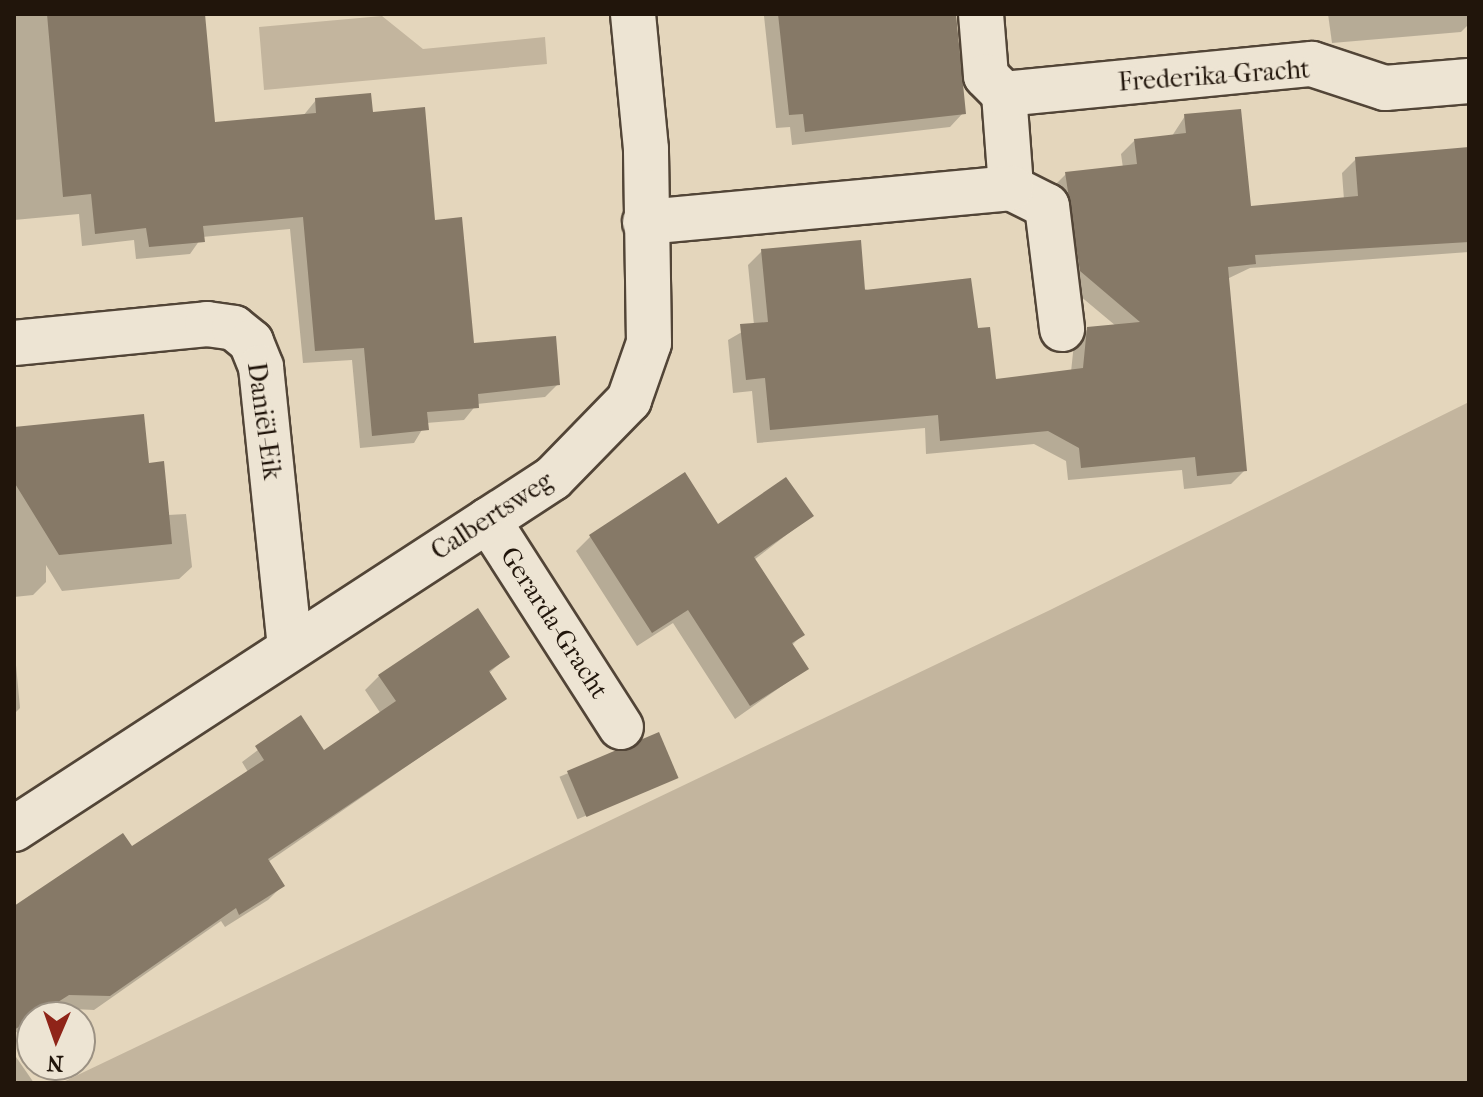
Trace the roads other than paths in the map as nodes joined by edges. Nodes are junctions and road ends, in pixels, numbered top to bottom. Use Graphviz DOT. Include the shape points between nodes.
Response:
graph roads {
  1 [pos="633,14"];
  2 [pos="981,14"];
  3 [pos="1469,81"];
  4 [pos="1004,94"];
  5 [pos="1011,188"];
  6 [pos="645,222"];
  7 [pos="1062,329"];
  8 [pos="14,343"];
  9 [pos="488,520"];
  10 [pos="290,646"];
  11 [pos="621,727"];
  12 [pos="14,829"];
  1 -- 6 [label="street, Calbertsweg"];
  2 -- 4 [label="street" via="986,76"];
  3 -- 4 [label="street, Frederika-Gracht" via="1385,88 1312,64"];
  4 -- 5 [label="street"];
  5 -- 6 [label="street"];
  5 -- 7 [label="street" via="1047,206"];
  6 -- 9 [label="street, Calbertsweg" via="649,343 629,400 553,478"];
  8 -- 10 [label="street, Daniël-Eik" via="207,324 234,328 251,342 261,367"];
  9 -- 10 [label="street, Calbertsweg"];
  9 -- 11 [label="street, Gerarda-Gracht"];
  10 -- 12 [label="street, Calbertsweg"];
}
